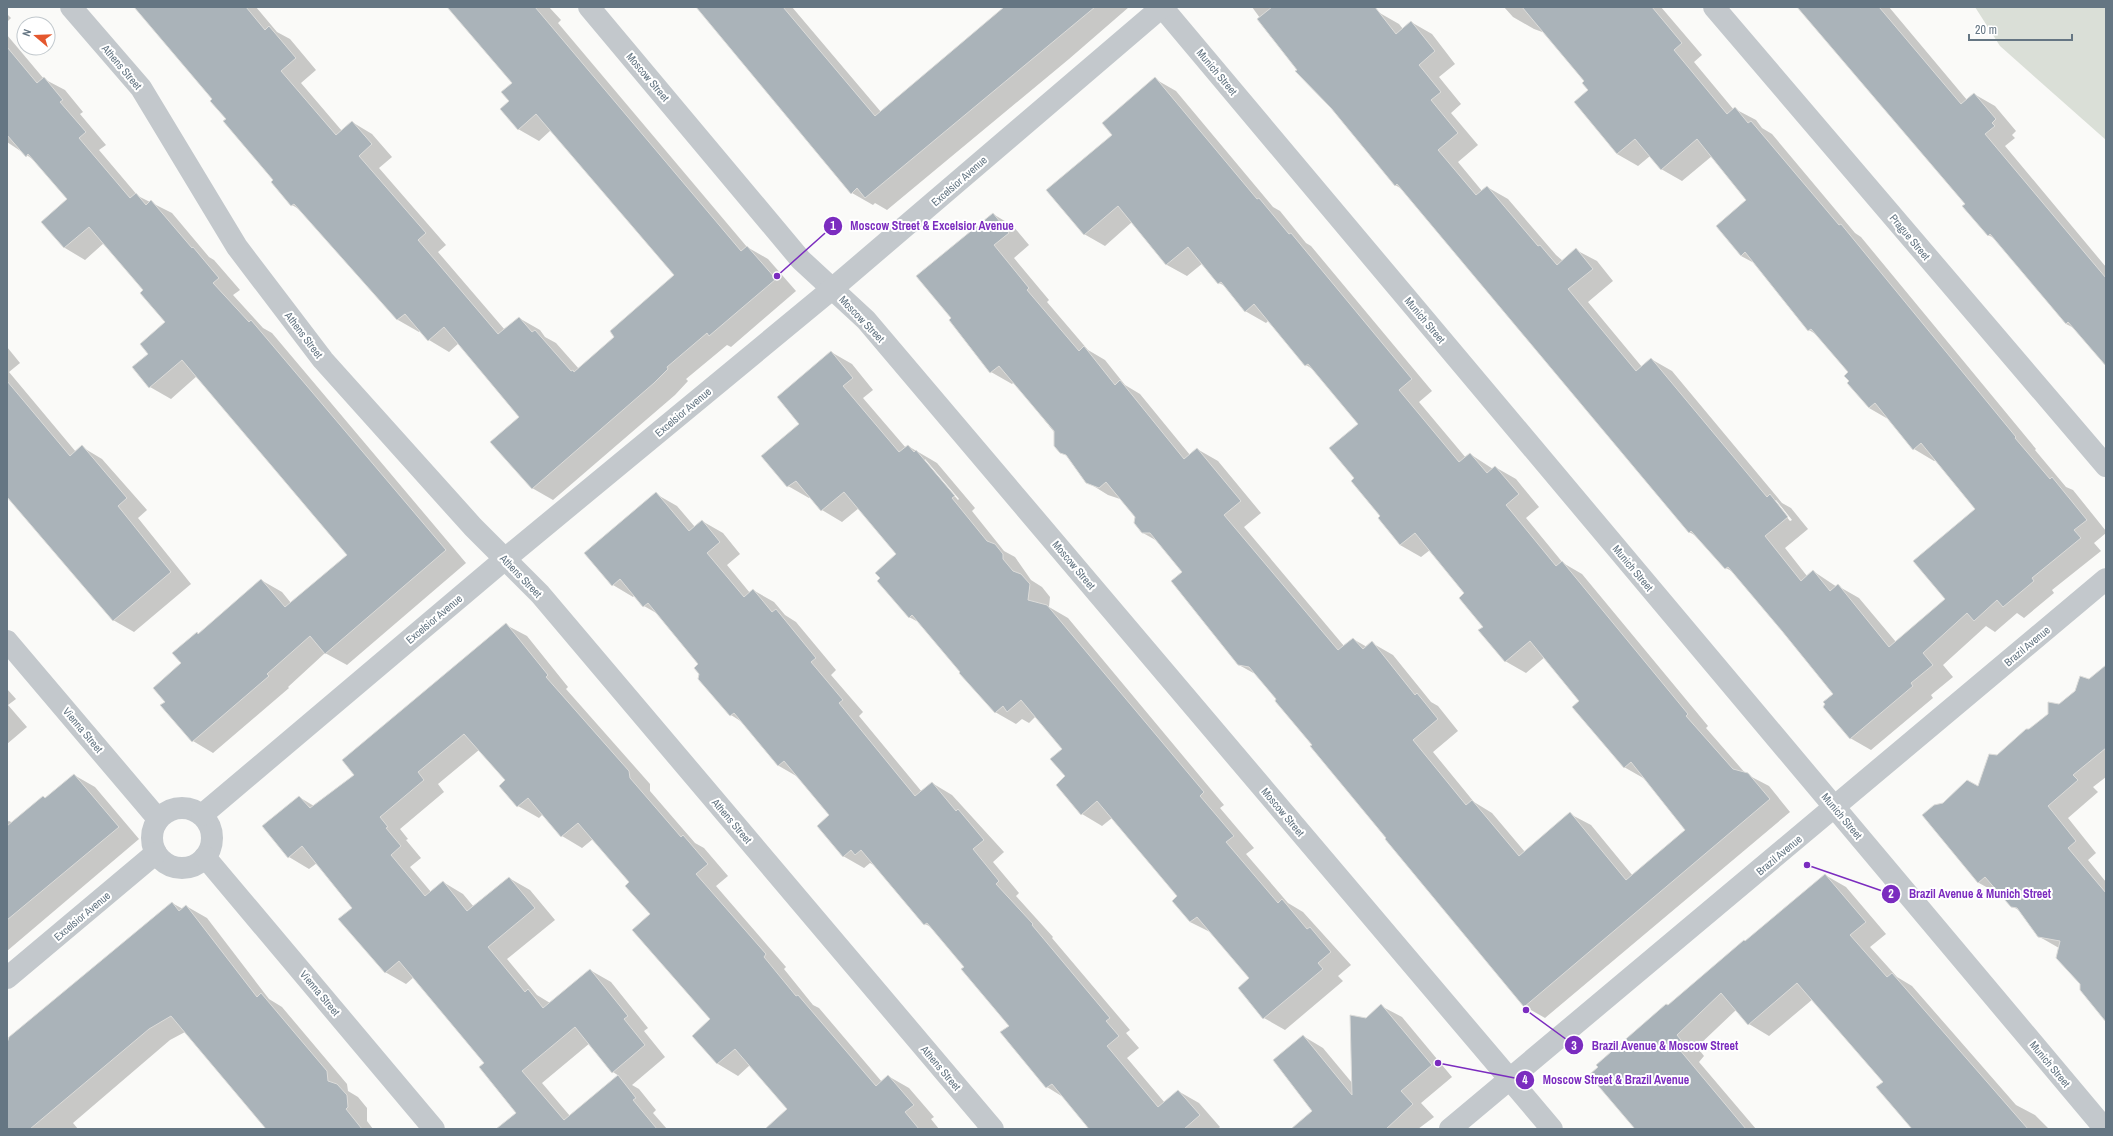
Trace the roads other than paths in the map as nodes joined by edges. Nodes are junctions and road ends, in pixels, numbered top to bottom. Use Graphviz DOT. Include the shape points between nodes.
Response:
graph roads {
  1 [pos="71,7"];
  2 [pos="589,7"];
  3 [pos="1162,7"];
  4 [pos="1714,7"];
  5 [pos="832,289"];
  6 [pos="2106,466"];
  7 [pos="505,559"];
  8 [pos="2106,579"];
  9 [pos="7,641"];
  10 [pos="1835,808"];
  11 [pos="202,815"];
  12 [pos="158,819"];
  13 [pos="156,853"];
  14 [pos="205,857"];
  15 [pos="7,978"];
  16 [pos="1510,1079"];
  17 [pos="434,1129"];
  18 [pos="993,1129"];
  19 [pos="1450,1129"];
  20 [pos="1552,1129"];
  21 [pos="2105,1129"];
  1 -- 7 [label="street, Athens Street" via="141,88 237,247 323,360 473,527"];
  2 -- 5 [label="street, Moscow Street" via="801,260"];
  3 -- 5 [label="street, Excelsior Avenue"];
  3 -- 10 [label="street, Munich Street"];
  4 -- 6 [label="street, Prague Street"];
  5 -- 7 [label="street, Excelsior Avenue"];
  5 -- 16 [label="street, Moscow Street" via="871,326"];
  7 -- 11 [label="street, Excelsior Avenue"];
  7 -- 18 [label="street, Athens Street" via="540,594"];
  8 -- 10 [label="street, Brazil Avenue"];
  9 -- 12 [label="street, Vienna Street"];
  10 -- 16 [label="street, Brazil Avenue"];
  10 -- 21 [label="street, Munich Street"];
  11 -- 12 [label="street" via="192,809 179,808 167,811"];
  11 -- 14 [label="street" via="208,822 212,840"];
  12 -- 13 [label="street" via="153,830 152,842"];
  13 -- 14 [label="street" via="164,862 174,867 185,868 196,865"];
  13 -- 15 [label="street, Excelsior Avenue"];
  14 -- 17 [label="street, Vienna Street"];
  16 -- 19 [label="street, Brazil Avenue"];
  16 -- 20 [label="street, Moscow Street"];
}
